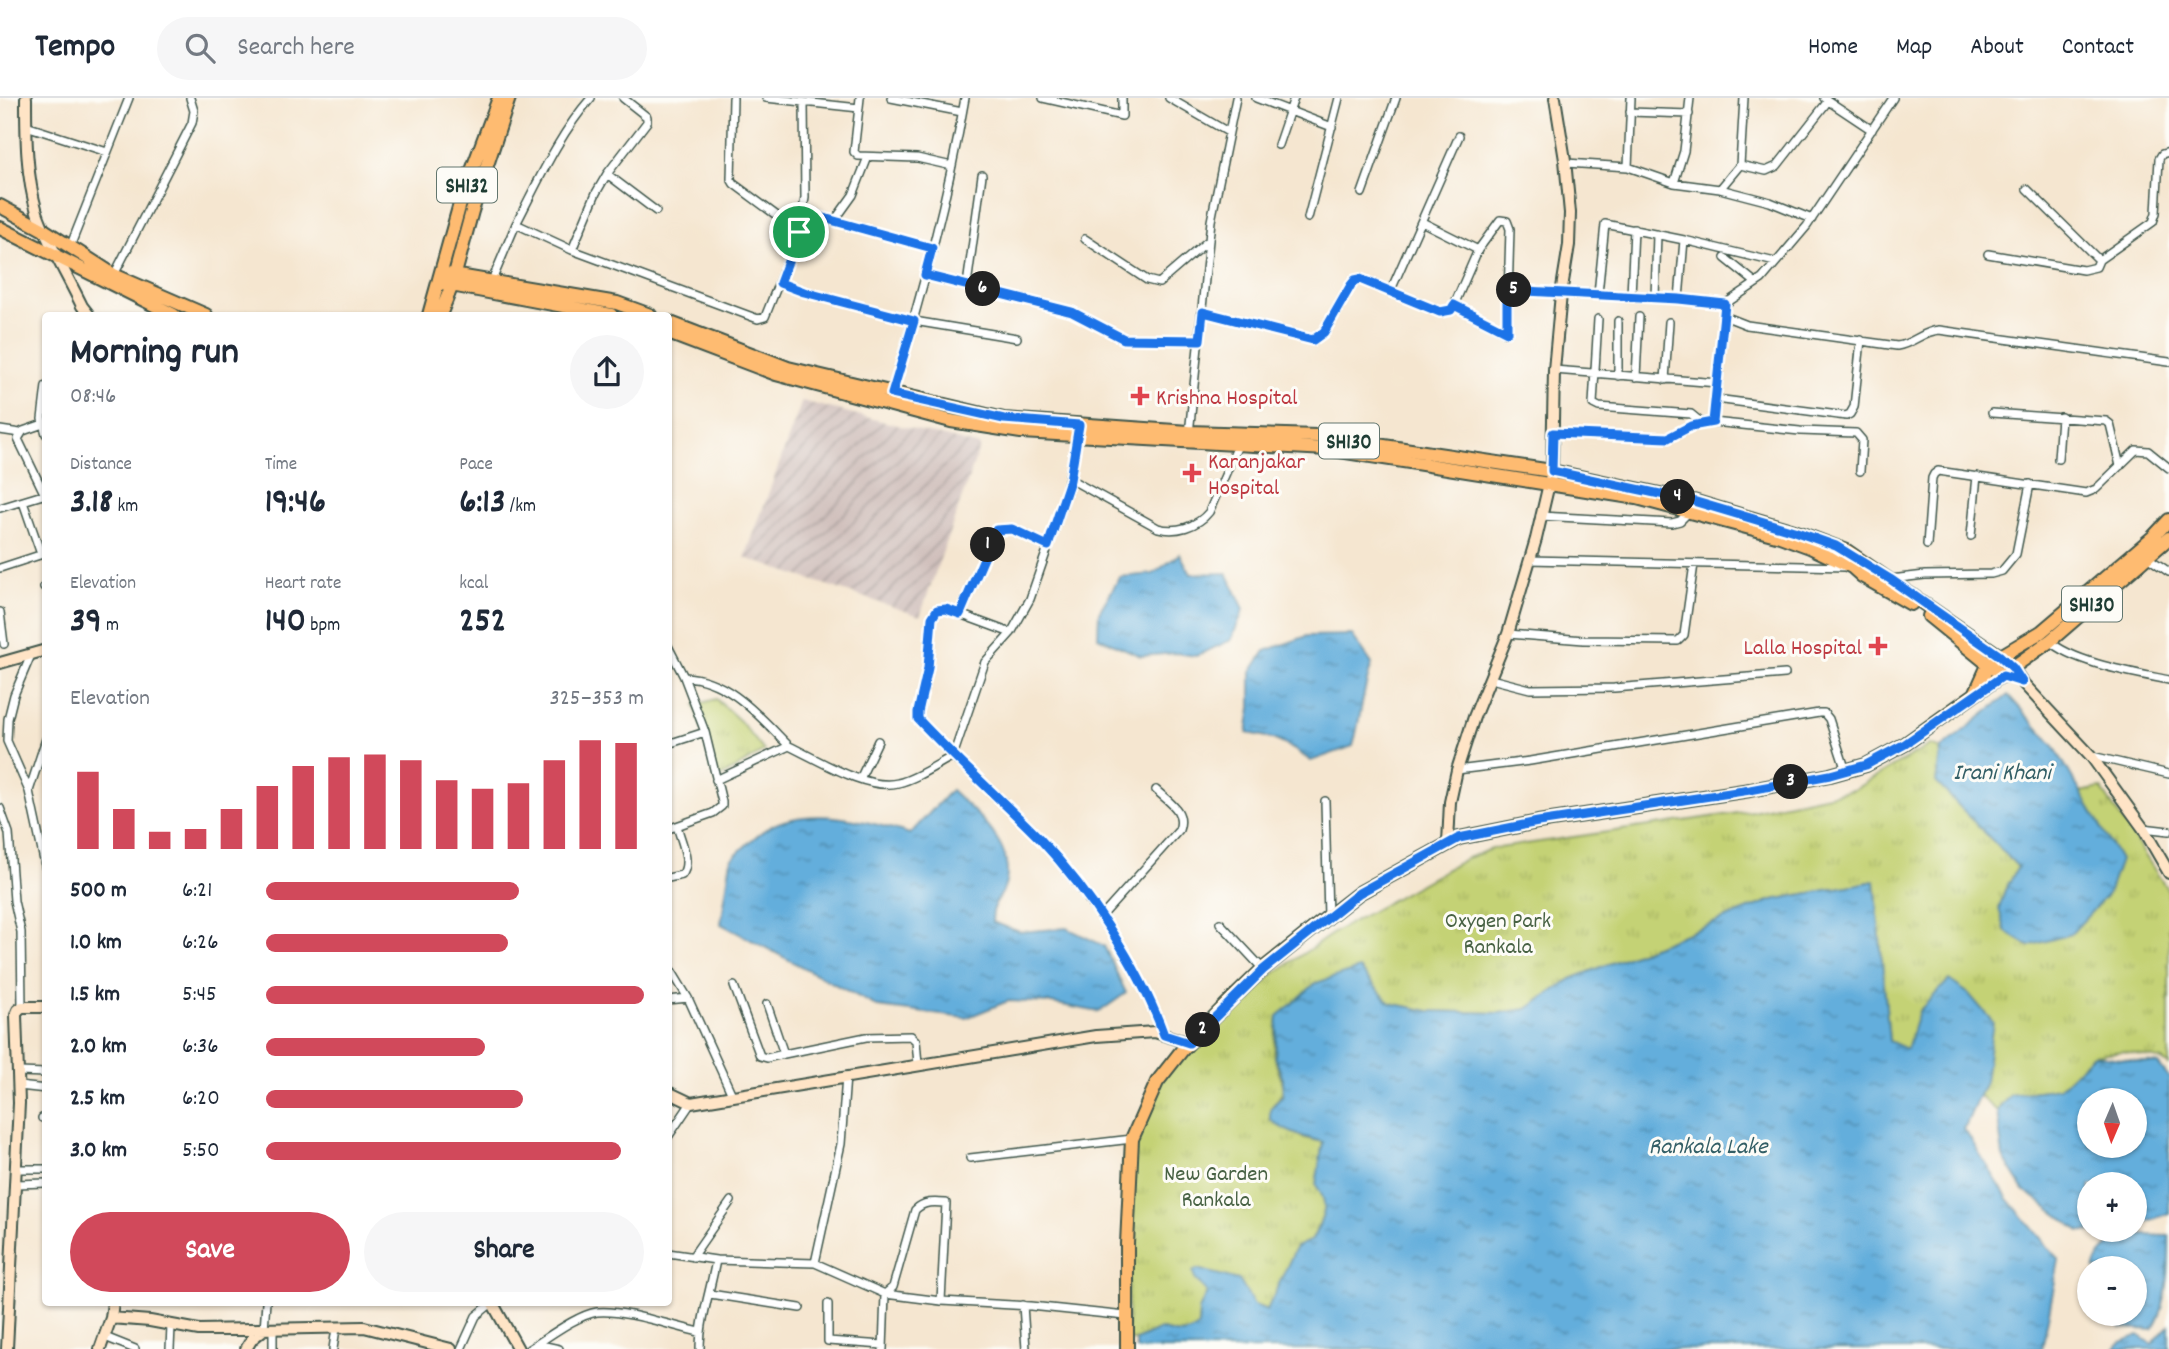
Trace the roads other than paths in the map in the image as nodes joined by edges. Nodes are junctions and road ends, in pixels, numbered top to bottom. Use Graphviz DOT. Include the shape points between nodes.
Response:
graph roads {
  1 [pos="26,98"];
  2 [pos="129,98"];
  3 [pos="190,98"];
  4 [pos="499,98"];
  5 [pos="509,98"];
  6 [pos="591,98"];
  7 [pos="623,98"];
  8 [pos="733,98"];
  9 [pos="766,98"];
  10 [pos="860,98"];
  11 [pos="891,98"];
  12 [pos="965,98"];
  13 [pos="1043,98"];
  14 [pos="1122,98"];
  15 [pos="1169,98"];
  16 [pos="1236,98"];
  17 [pos="1256,98"];
  18 [pos="1294,98"];
  19 [pos="1339,98"];
  20 [pos="1396,98"];
  21 [pos="1555,98"];
  22 [pos="1631,98"];
  23 [pos="1690,98"];
  24 [pos="1744,98"];
  25 [pos="1893,98"];
  26 [pos="794,99"];
  27 [pos="1826,99"];
  28 [pos="804,102"];
  29 [pos="859,108"];
  30 [pos="1290,109"];
  31 [pos="962,112"];
  32 [pos="1630,112"];
  33 [pos="1689,114"];
  34 [pos="26,126"];
  35 [pos="1332,127"];
  36 [pos="1872,130"];
  37 [pos="1228,132"];
  38 [pos="1459,136"];
  39 [pos="1278,145"];
  40 [pos="107,152"];
  41 [pos="2169,152"];
  42 [pos="868,157"];
  43 [pos="1566,163"];
  44 [pos="1740,165"];
  45 [pos="953,166"];
  46 [pos="1628,167"];
  47 [pos="607,174"];
  48 [pos="982,175"];
  49 [pos="1674,183"];
  50 [pos="1720,189"];
  51 [pos="2027,189"];
  52 [pos="1362,193"];
  53 [pos="0,206"];
  54 [pos="656,211"];
  55 [pos="802,212"];
  56 [pos="1308,218"];
  57 [pos="1812,219"];
  58 [pos="835,220"];
  59 [pos="1422,222"];
  60 [pos="516,224"];
  61 [pos="0,228"];
  62 [pos="1634,229"];
  63 [pos="44,230"];
  64 [pos="799,232"];
  65 [pos="1646,233"];
  66 [pos="1657,234"];
  67 [pos="1085,239"];
  68 [pos="1635,239"];
  69 [pos="1209,240"];
  70 [pos="1684,240"];
  71 [pos="70,247"];
  72 [pos="932,248"];
  73 [pos="572,250"];
  74 [pos="1478,250"];
  75 [pos="1988,254"];
  76 [pos="1725,258"];
  77 [pos="59,259"];
  78 [pos="2099,260"];
  79 [pos="1775,262"];
  80 [pos="114,275"];
  81 [pos="925,275"];
  82 [pos="438,278"];
  83 [pos="453,280"];
  84 [pos="780,283"];
  85 [pos="1756,283"];
  86 [pos="967,285"];
  87 [pos="490,286"];
  88 [pos="1391,290"];
  89 [pos="1507,290"];
  90 [pos="1561,293"];
  91 [pos="1598,294"];
  92 [pos="1631,296"];
  93 [pos="1656,298"];
  94 [pos="1679,299"];
  95 [pos="1725,304"];
  96 [pos="1454,305"];
  97 [pos="87,312"];
  98 [pos="168,312"];
  99 [pos="199,312"];
  100 [pos="430,312"];
  101 [pos="441,312"];
  102 [pos="598,312"];
  103 [pos="642,312"];
  104 [pos="1203,312"];
  105 [pos="1724,316"];
  106 [pos="1639,317"];
  107 [pos="1598,319"];
  108 [pos="914,321"];
  109 [pos="1618,321"];
  110 [pos="1669,321"];
  111 [pos="672,324"];
  112 [pos="672,335"];
  113 [pos="1017,338"];
  114 [pos="1200,340"];
  115 [pos="1861,340"];
  116 [pos="2169,362"];
  117 [pos="1555,370"];
  118 [pos="1595,374"];
  119 [pos="1618,376"];
  120 [pos="1636,377"];
  121 [pos="1665,380"];
  122 [pos="1718,383"];
  123 [pos="1716,399"];
  124 [pos="890,400"];
  125 [pos="1992,413"];
  126 [pos="2061,417"];
  127 [pos="1713,422"];
  128 [pos="1702,424"];
  129 [pos="42,425"];
  130 [pos="0,430"];
  131 [pos="1079,430"];
  132 [pos="19,433"];
  133 [pos="1553,433"];
  134 [pos="1189,437"];
  135 [pos="1239,443"];
  136 [pos="2057,459"];
  137 [pos="2120,466"];
  138 [pos="2169,468"];
  139 [pos="1860,471"];
  140 [pos="1977,476"];
  141 [pos="1551,477"];
  142 [pos="1070,480"];
  143 [pos="2031,484"];
  144 [pos="42,489"];
  145 [pos="42,496"];
  146 [pos="23,502"];
  147 [pos="0,508"];
  148 [pos="1690,511"];
  149 [pos="1540,516"];
  150 [pos="2169,520"];
  151 [pos="1971,536"];
  152 [pos="2164,540"];
  153 [pos="1927,545"];
  154 [pos="1048,546"];
  155 [pos="42,550"];
  156 [pos="42,553"];
  157 [pos="2147,557"];
  158 [pos="1530,560"];
  159 [pos="1694,564"];
  160 [pos="1852,567"];
  161 [pos="0,568"];
  162 [pos="2169,572"];
  163 [pos="1890,579"];
  164 [pos="0,612"];
  165 [pos="960,614"];
  166 [pos="1011,633"];
  167 [pos="1508,634"];
  168 [pos="2045,637"];
  169 [pos="4,644"];
  170 [pos="42,651"];
  171 [pos="672,654"];
  172 [pos="31,655"];
  173 [pos="1994,659"];
  174 [pos="0,663"];
  175 [pos="2008,672"];
  176 [pos="1785,674"];
  177 [pos="684,677"];
  178 [pos="1491,679"];
  179 [pos="2169,680"];
  180 [pos="1976,694"];
  181 [pos="705,732"];
  182 [pos="878,741"];
  183 [pos="672,743"];
  184 [pos="789,746"];
  185 [pos="42,751"];
  186 [pos="953,756"];
  187 [pos="2091,756"];
  188 [pos="1457,770"];
  189 [pos="1846,771"];
  190 [pos="2169,774"];
  191 [pos="860,779"];
  192 [pos="716,780"];
  193 [pos="1156,790"];
  194 [pos="29,791"];
  195 [pos="1325,801"];
  196 [pos="0,808"];
  197 [pos="677,826"];
  198 [pos="672,828"];
  199 [pos="2143,828"];
  200 [pos="2169,831"];
  201 [pos="1448,843"];
  202 [pos="42,851"];
  203 [pos="2169,873"];
  204 [pos="672,877"];
  205 [pos="1102,916"];
  206 [pos="1328,917"];
  207 [pos="1220,923"];
  208 [pos="1263,970"];
  209 [pos="672,978"];
  210 [pos="734,986"];
  211 [pos="688,998"];
  212 [pos="672,1000"];
  213 [pos="767,1004"];
  214 [pos="22,1007"];
  215 [pos="42,1007"];
  216 [pos="1164,1035"];
  217 [pos="1189,1043"];
  218 [pos="784,1054"];
  219 [pos="918,1064"];
  220 [pos="19,1072"];
  221 [pos="42,1073"];
  222 [pos="846,1076"];
  223 [pos="19,1086"];
  224 [pos="42,1089"];
  225 [pos="672,1095"];
  226 [pos="733,1097"];
  227 [pos="691,1102"];
  228 [pos="672,1131"];
  229 [pos="1132,1139"];
  230 [pos="970,1158"];
  231 [pos="17,1169"];
  232 [pos="42,1169"];
  233 [pos="42,1183"];
  234 [pos="16,1184"];
  235 [pos="731,1201"];
  236 [pos="672,1254"];
  237 [pos="692,1257"];
  238 [pos="716,1260"];
  239 [pos="815,1263"];
  240 [pos="710,1294"];
  241 [pos="885,1294"];
  242 [pos="941,1301"];
  243 [pos="828,1304"];
  244 [pos="1023,1305"];
  245 [pos="112,1306"];
  246 [pos="266,1306"];
  247 [pos="486,1306"];
  248 [pos="491,1306"];
  249 [pos="800,1308"];
  250 [pos="1126,1315"];
  251 [pos="111,1318"];
  252 [pos="171,1326"];
  253 [pos="336,1328"];
  254 [pos="268,1329"];
  255 [pos="700,1332"];
  256 [pos="105,1337"];
  257 [pos="536,1345"];
  258 [pos="883,1347"];
  259 [pos="7,1349"];
  260 [pos="100,1349"];
  261 [pos="135,1349"];
  262 [pos="170,1349"];
  263 [pos="246,1349"];
  264 [pos="273,1349"];
  265 [pos="333,1349"];
  266 [pos="451,1349"];
  267 [pos="461,1349"];
  268 [pos="518,1349"];
  269 [pos="529,1349"];
  270 [pos="559,1349"];
  271 [pos="700,1349"];
  272 [pos="1026,1349"];
  273 [pos="1127,1349"];
  1 -- 34 [label="street"];
  2 -- 40 [label="street"];
  3 -- 80 [label="street" via="192,123"];
  4 -- 82 [label="main road, SH132"];
  5 -- 83 [label="main road"];
  6 -- 60 [label="street" via="550,155"];
  7 -- 47 [label="street" via="648,117 647,122"];
  8 -- 64 [label="street" via="731,179"];
  9 -- 26 [label="street"];
  10 -- 29 [label="street"];
  11 -- 31 [label="street"];
  12 -- 31 [label="street"];
  13 -- 14 [label="street" via="1122,116"];
  15 -- 37 [label="street"];
  16 -- 37 [label="street"];
  17 -- 30 [label="street"];
  18 -- 30 [label="street"];
  19 -- 35 [label="street"];
  20 -- 52 [label="street"];
  21 -- 43 [label="street"];
  22 -- 32 [label="street"];
  23 -- 33 [label="street"];
  24 -- 44 [label="street"];
  25 -- 36 [label="street"];
  26 -- 28 [label="street"];
  27 -- 36 [label="street"];
  27 -- 44 [label="street" via="1777,166 1766,171"];
  28 -- 29 [label="street"];
  28 -- 55 [label="street"];
  29 -- 42 [label="street" via="854,152"];
  30 -- 35 [label="street"];
  30 -- 39 [label="street"];
  31 -- 45 [label="street"];
  32 -- 33 [label="street"];
  32 -- 46 [label="street"];
  33 -- 49 [label="street"];
  34 -- 40 [label="street"];
  34 -- 63 [label="street" via="30,183"];
  35 -- 56 [label="street"];
  36 -- 57 [label="street"];
  37 -- 69 [label="street"];
  38 -- 59 [label="street"];
  40 -- 71 [label="street"];
  41 -- 78 [label="street" via="2159,159 2152,222"];
  42 -- 45 [label="street" via="917,158"];
  42 -- 58 [label="street" via="853,195"];
  43 -- 46 [label="street"];
  43 -- 90 [label="street" via="1569,242"];
  44 -- 50 [label="street"];
  45 -- 72 [label="street"];
  46 -- 49 [label="street"];
  47 -- 54 [label="street"];
  47 -- 73 [label="street"];
  48 -- 86 [label="street"];
  49 -- 50 [label="street"];
  50 -- 57 [label="street"];
  51 -- 78 [label="street"];
  53 -- 63 [label="main road"];
  55 -- 58 [label="street"];
  55 -- 64 [label="street"];
  57 -- 79 [label="street"];
  58 -- 72 [label="street"];
  59 -- 74 [label="street"];
  59 -- 88 [label="street"];
  60 -- 73 [label="street"];
  60 -- 87 [label="street"];
  61 -- 77 [label="main road"];
  62 -- 65 [label="street"];
  62 -- 68 [label="street"];
  62 -- 91 [label="street" via="1605,224"];
  63 -- 71 [label="main road"];
  63 -- 77 [label="street"];
  64 -- 84 [label="street"];
  65 -- 66 [label="street"];
  65 -- 68 [label="street"];
  66 -- 70 [label="street"];
  66 -- 93 [label="street"];
  67 -- 69 [label="street" via="1147,280 1159,283"];
  68 -- 92 [label="street"];
  69 -- 104 [label="street"];
  70 -- 79 [label="street"];
  70 -- 94 [label="street"];
  71 -- 80 [label="main road"];
  72 -- 81 [label="street"];
  73 -- 84 [label="street" via="758,319 765,317"];
  74 -- 89 [label="street" via="1500,220 1510,223"];
  74 -- 96 [label="street"];
  75 -- 78 [label="street" via="2082,270 2091,270"];
  76 -- 85 [label="street"];
  77 -- 97 [label="street"];
  77 -- 98 [label="main road"];
  79 -- 85 [label="street"];
  80 -- 99 [label="main road"];
  81 -- 86 [label="street"];
  81 -- 108 [label="street"];
  82 -- 83 [label="main road"];
  82 -- 100 [label="main road, SH132"];
  83 -- 87 [label="main road"];
  83 -- 101 [label="main road"];
  84 -- 108 [label="street"];
  85 -- 95 [label="street"];
  86 -- 114 [label="street" via="1072,312 1124,339"];
  87 -- 102 [label="main road"];
  87 -- 103 [label="main road" via="617,303"];
  88 -- 96 [label="street" via="1440,312"];
  88 -- 104 [label="street" via="1355,280 1324,332 1313,340"];
  89 -- 90 [label="street"];
  89 -- 96 [label="street" via="1507,332"];
  90 -- 91 [label="street"];
  90 -- 117 [label="street"];
  91 -- 92 [label="street"];
  92 -- 93 [label="street"];
  93 -- 94 [label="street"];
  94 -- 95 [label="street"];
  95 -- 105 [label="street"];
  104 -- 114 [label="street"];
  105 -- 115 [label="street" via="1747,325"];
  105 -- 122 [label="street"];
  106 -- 120 [label="street"];
  107 -- 118 [label="street"];
  108 -- 113 [label="street"];
  108 -- 124 [label="street"];
  109 -- 119 [label="street"];
  110 -- 121 [label="street"];
  111 -- 124 [label="main road, SH130" via="776,364"];
  112 -- 124 [label="main road, SH130" via="776,374"];
  114 -- 134 [label="street"];
  115 -- 116 [label="street" via="1905,345 1939,330"];
  115 -- 123 [label="street" via="1854,407 1846,416"];
  117 -- 118 [label="street"];
  117 -- 133 [label="street"];
  118 -- 119 [label="street"];
  118 -- 128 [label="street" via="1595,406 1691,414"];
  119 -- 120 [label="street"];
  120 -- 121 [label="street"];
  121 -- 122 [label="street"];
  122 -- 123 [label="street"];
  123 -- 127 [label="street"];
  124 -- 131 [label="main road, SH130" via="951,421 1003,429"];
  125 -- 126 [label="street"];
  126 -- 136 [label="street"];
  126 -- 137 [label="street" via="2110,424"];
  127 -- 128 [label="street"];
  127 -- 139 [label="street" via="1856,433 1862,440"];
  128 -- 133 [label="street" via="1668,438"];
  129 -- 132 [label="street"];
  130 -- 132 [label="street"];
  131 -- 134 [label="main road, SH130"];
  131 -- 134 [label="main road, SH130" via="1101,437"];
  131 -- 142 [label="street"];
  132 -- 144 [label="street" via="20,446"];
  133 -- 141 [label="street"];
  134 -- 135 [label="main road"];
  134 -- 141 [label="main road, SH130" via="1317,436"];
  135 -- 141 [label="main road" via="1327,449"];
  135 -- 142 [label="street" via="1203,520 1170,531"];
  137 -- 138 [label="street" via="2142,449"];
  137 -- 143 [label="street" via="2086,494"];
  140 -- 143 [label="street"];
  140 -- 151 [label="street"];
  140 -- 153 [label="street" via="1934,474"];
  141 -- 148 [label="main road"];
  141 -- 149 [label="street"];
  141 -- 163 [label="main road, SH130" via="1693,501 1794,531 1847,551"];
  142 -- 154 [label="street"];
  143 -- 163 [label="street" via="2017,554 2001,571"];
  145 -- 146 [label="street"];
  146 -- 147 [label="street"];
  146 -- 155 [label="street"];
  148 -- 149 [label="street" via="1672,523"];
  148 -- 160 [label="main road" via="1780,536"];
  149 -- 158 [label="street"];
  150 -- 152 [label="main road"];
  152 -- 157 [label="main road, SH130"];
  152 -- 168 [label="main road, SH130"];
  154 -- 165 [label="street" via="1012,529 996,530"];
  154 -- 166 [label="street" via="1030,599"];
  156 -- 161 [label="street"];
  157 -- 162 [label="street"];
  157 -- 168 [label="main road, SH130"];
  158 -- 159 [label="street"];
  158 -- 167 [label="street"];
  159 -- 160 [label="street"];
  159 -- 167 [label="street" via="1684,635 1678,641"];
  160 -- 173 [label="main road"];
  163 -- 173 [label="main road, SH130"];
  164 -- 169 [label="street"];
  165 -- 166 [label="street"];
  165 -- 186 [label="street" via="937,610 932,618 918,712 918,719"];
  166 -- 186 [label="street" via="985,662"];
  167 -- 178 [label="street"];
  168 -- 173 [label="main road, SH130"];
  168 -- 175 [label="main road, SH130"];
  168 -- 179 [label="street" via="2073,656"];
  170 -- 172 [label="street"];
  171 -- 177 [label="street"];
  172 -- 174 [label="street"];
  172 -- 194 [label="street" via="14,695 6,733"];
  173 -- 175 [label="main road"];
  173 -- 180 [label="main road"];
  175 -- 180 [label="main road"];
  175 -- 187 [label="street"];
  176 -- 178 [label="street" via="1614,688 1530,689"];
  177 -- 181 [label="street"];
  177 -- 184 [label="street" via="709,681 741,701"];
  178 -- 188 [label="street"];
  180 -- 189 [label="main road" via="1905,744"];
  181 -- 183 [label="street"];
  181 -- 192 [label="street"];
  182 -- 191 [label="street"];
  184 -- 191 [label="street"];
  184 -- 192 [label="street"];
  185 -- 194 [label="street"];
  186 -- 191 [label="street" via="901,783"];
  186 -- 205 [label="street" via="1041,840"];
  187 -- 190 [label="street"];
  187 -- 199 [label="street"];
  188 -- 189 [label="street" via="1824,713"];
  188 -- 201 [label="street"];
  189 -- 201 [label="main road" via="1524,824"];
  192 -- 197 [label="street" via="722,806"];
  193 -- 205 [label="street" via="1181,813 1180,830"];
  194 -- 202 [label="street"];
  195 -- 206 [label="street"];
  196 -- 214 [label="street" via="9,833 21,932"];
  197 -- 198 [label="street"];
  197 -- 204 [label="street" via="687,869"];
  199 -- 200 [label="street"];
  199 -- 203 [label="street"];
  201 -- 206 [label="main road" via="1359,893"];
  205 -- 216 [label="street" via="1154,1008"];
  206 -- 208 [label="main road"];
  207 -- 208 [label="street"];
  208 -- 217 [label="main road"];
  209 -- 211 [label="street"];
  210 -- 218 [label="street" via="760,1056"];
  211 -- 212 [label="street"];
  211 -- 226 [label="street"];
  213 -- 218 [label="street"];
  214 -- 215 [label="street"];
  214 -- 220 [label="street" via="16,1015"];
  216 -- 217 [label="street"];
  216 -- 219 [label="street" via="1096,1036"];
  217 -- 229 [label="main road" via="1157,1082"];
  218 -- 219 [label="street" via="866,1037 911,1036 916,1041"];
  219 -- 222 [label="street"];
  220 -- 221 [label="street"];
  220 -- 223 [label="street"];
  222 -- 226 [label="street"];
  222 -- 239 [label="street" via="841,1144"];
  223 -- 224 [label="street"];
  223 -- 231 [label="street"];
  225 -- 227 [label="street"];
  226 -- 227 [label="street"];
  227 -- 228 [label="street"];
  229 -- 230 [label="street"];
  229 -- 250 [label="main road"];
  231 -- 232 [label="street"];
  231 -- 234 [label="street"];
  233 -- 234 [label="street"];
  234 -- 259 [label="street"];
  235 -- 237 [label="street"];
  236 -- 237 [label="street"];
  237 -- 238 [label="street"];
  238 -- 239 [label="street"];
  238 -- 240 [label="street"];
  239 -- 241 [label="street"];
  240 -- 249 [label="street"];
  240 -- 255 [label="street"];
  241 -- 242 [label="street"];
  241 -- 242 [label="street" via="893,1287 915,1210 932,1202 946,1203"];
  241 -- 258 [label="street"];
  242 -- 244 [label="street"];
  243 -- 258 [label="street" via="828,1341"];
  244 -- 250 [label="street"];
  244 -- 272 [label="street"];
  245 -- 251 [label="street"];
  246 -- 254 [label="street"];
  247 -- 267 [label="street" via="476,1316"];
  248 -- 268 [label="street"];
  250 -- 273 [label="main road"];
  251 -- 252 [label="street"];
  251 -- 256 [label="street"];
  252 -- 254 [label="street"];
  252 -- 262 [label="street"];
  253 -- 254 [label="street"];
  253 -- 265 [label="street"];
  253 -- 266 [label="street" via="364,1327"];
  254 -- 263 [label="street"];
  254 -- 264 [label="street"];
  255 -- 257 [label="street" via="595,1312"];
  255 -- 271 [label="street"];
  256 -- 260 [label="street"];
  256 -- 261 [label="street"];
  257 -- 269 [label="street"];
  257 -- 270 [label="street"];
}
